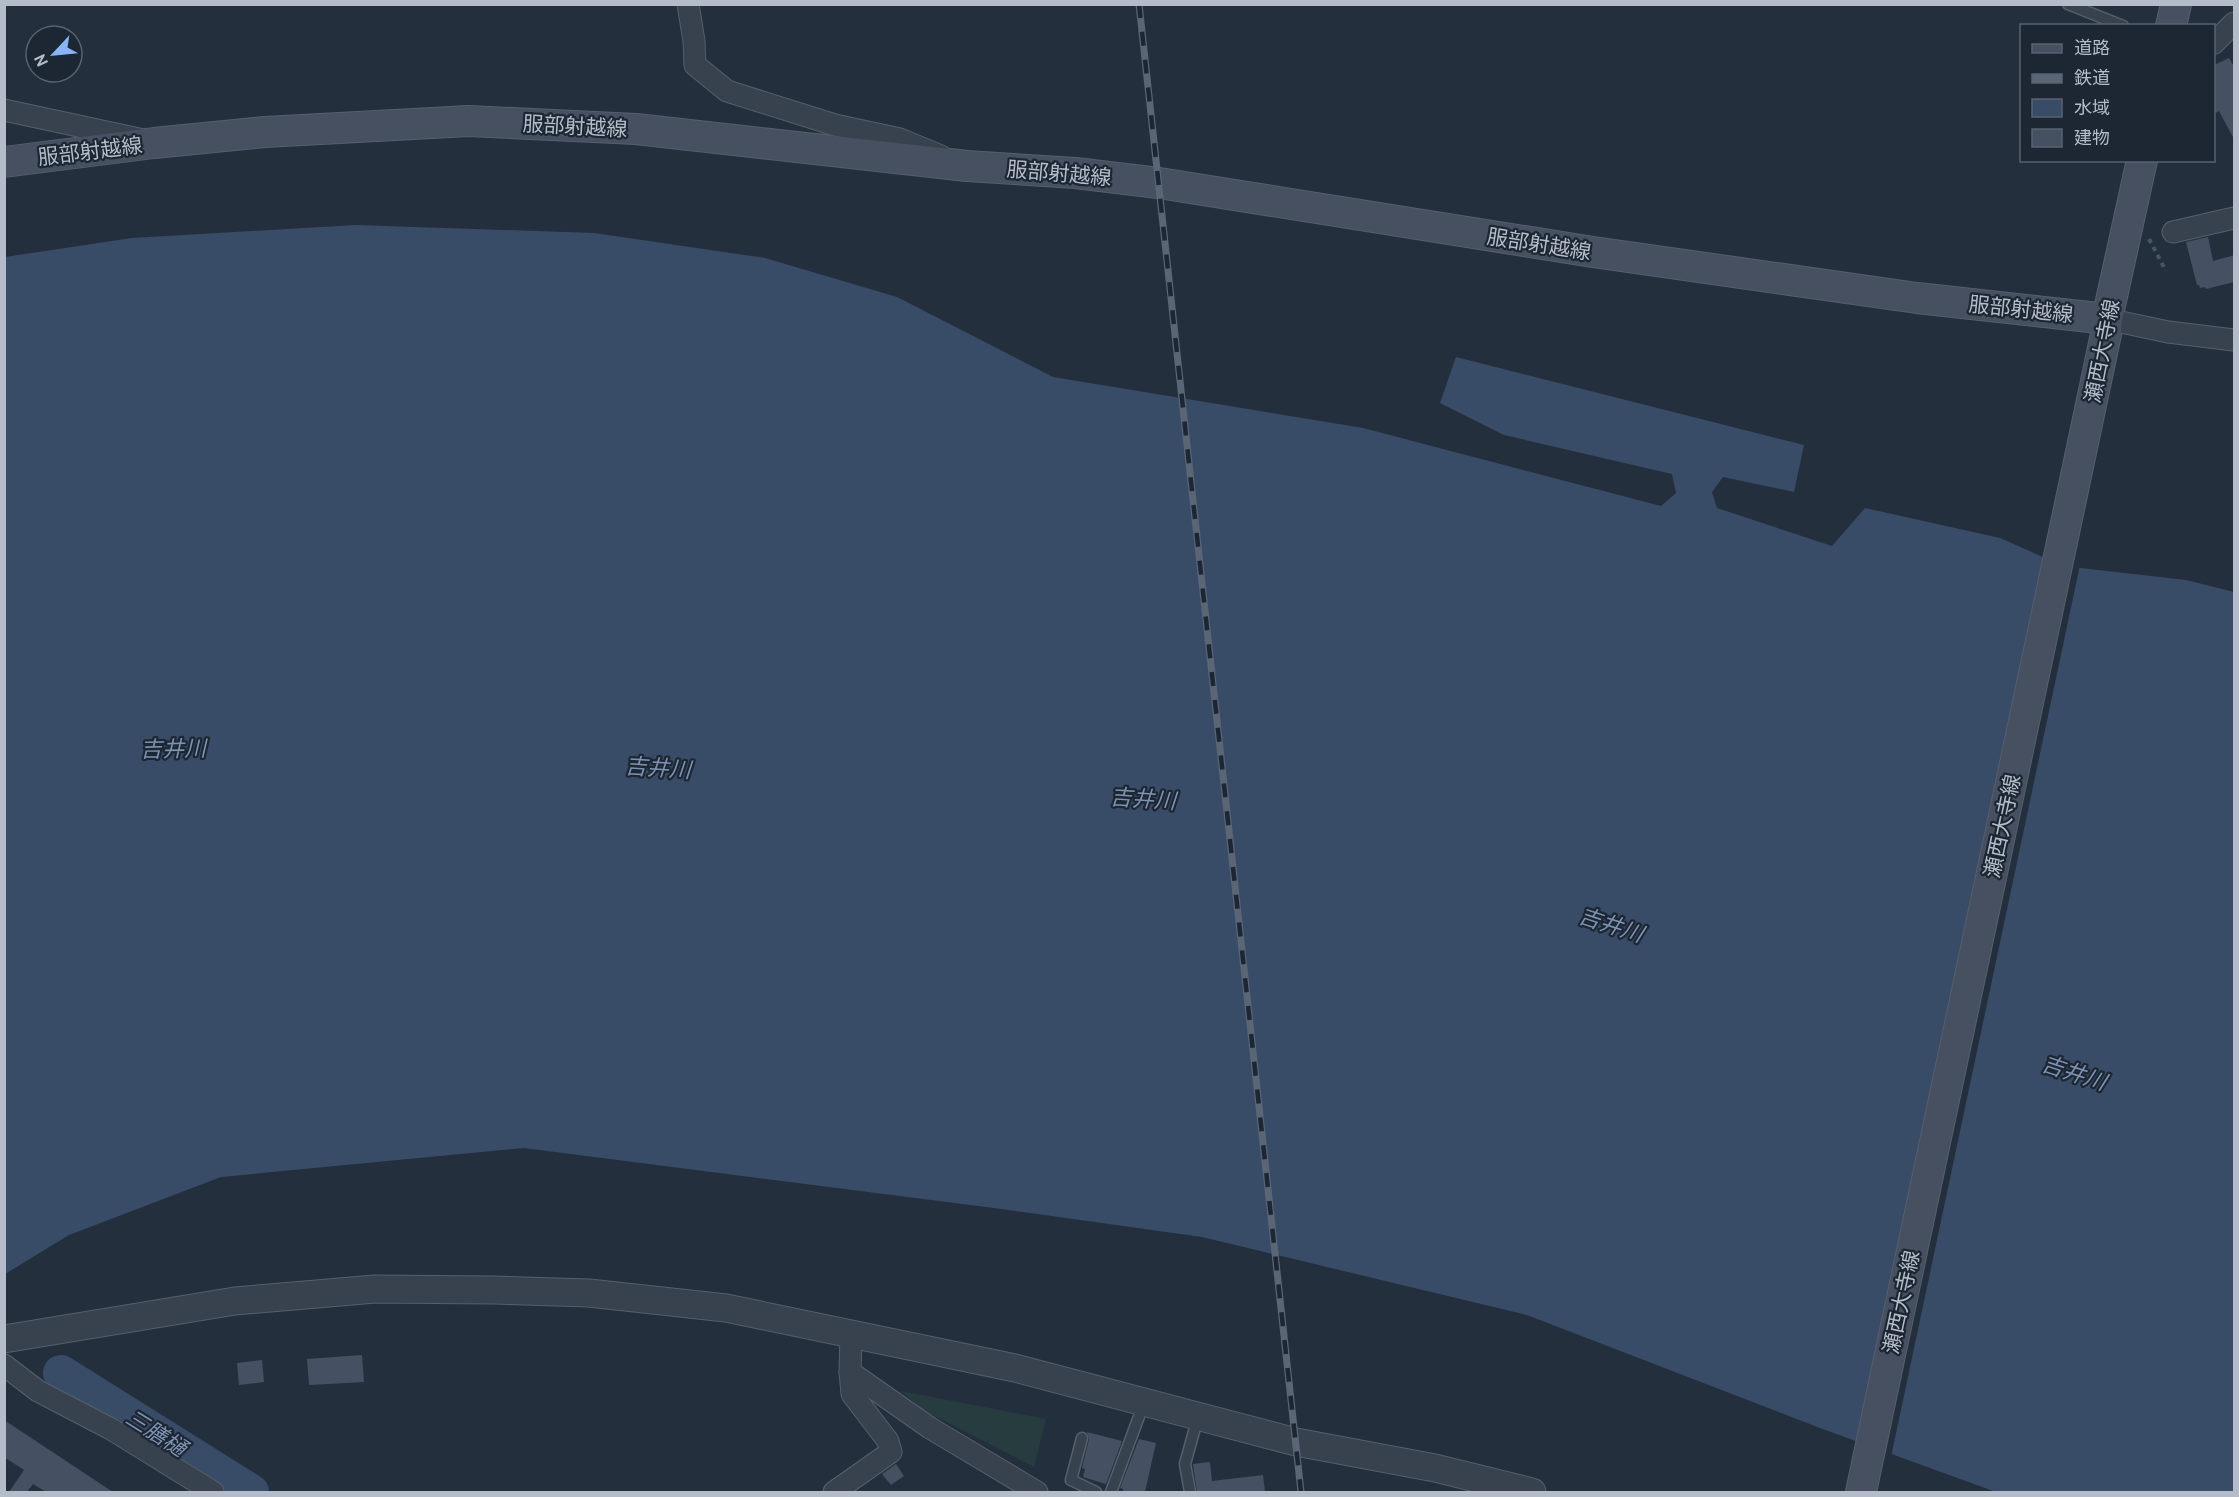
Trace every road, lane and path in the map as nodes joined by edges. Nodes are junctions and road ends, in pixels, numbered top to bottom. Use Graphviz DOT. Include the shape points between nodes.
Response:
graph roads {
  1 [pos="688,4"];
  2 [pos="2068,4"];
  3 [pos="2176,4"];
  4 [pos="2235,23"];
  5 [pos="2118,24"];
  6 [pos="2171,24"];
  7 [pos="2215,43"];
  8 [pos="4,110"];
  9 [pos="154,143"];
  10 [pos="4,162"];
  11 [pos="2142,162"];
  12 [pos="967,166"];
  13 [pos="2235,218"];
  14 [pos="2173,232"];
  15 [pos="2151,240"];
  16 [pos="2166,271"];
  17 [pos="2106,326"];
  18 [pos="2235,340"];
  19 [pos="851,1335"];
  20 [pos="4,1339"];
  21 [pos="4,1365"];
  22 [pos="850,1372"];
  23 [pos="1144,1402"];
  24 [pos="1198,1416"];
  25 [pos="1082,1438"];
  26 [pos="213,1492"];
  27 [pos="834,1492"];
  28 [pos="1037,1492"];
  29 [pos="1096,1492"];
  30 [pos="1111,1492"];
  31 [pos="1190,1492"];
  32 [pos="1532,1492"];
  33 [pos="1861,1492"];
  1 -- 12 [label="street" via="695,65 727,91 835,125 900,139"];
  2 -- 5 [label="lane"];
  3 -- 6 [label="main road"];
  4 -- 7 [label="street"];
  8 -- 9 [label="street"];
  9 -- 10 [label="main road, 服部射越線"];
  9 -- 12 [label="main road, 服部射越線" via="265,132 469,121 636,129"];
  11 -- 17 [label="main road, 瀬西大寺線"];
  12 -- 17 [label="main road, 服部射越線" via="1159,183 1593,252"];
  13 -- 14 [label="street"];
  15 -- 16 [label="path"];
  17 -- 18 [label="street"];
  17 -- 33 [label="main road, 瀬西大寺線"];
  19 -- 20 [label="street" via="726,1308 589,1293 375,1289 234,1301"];
  19 -- 22 [label="street"];
  19 -- 23 [label="street" via="1015,1368"];
  21 -- 26 [label="street" via="38,1391 111,1429"];
  22 -- 27 [label="street" via="852,1394 888,1441 891,1452"];
  22 -- 28 [label="street" via="930,1428"];
  23 -- 24 [label="street"];
  23 -- 30 [label="lane"];
  24 -- 31 [label="lane" via="1185,1464"];
  24 -- 32 [label="street" via="1296,1442 1435,1468"];
  25 -- 29 [label="lane" via="1071,1480"];
}
